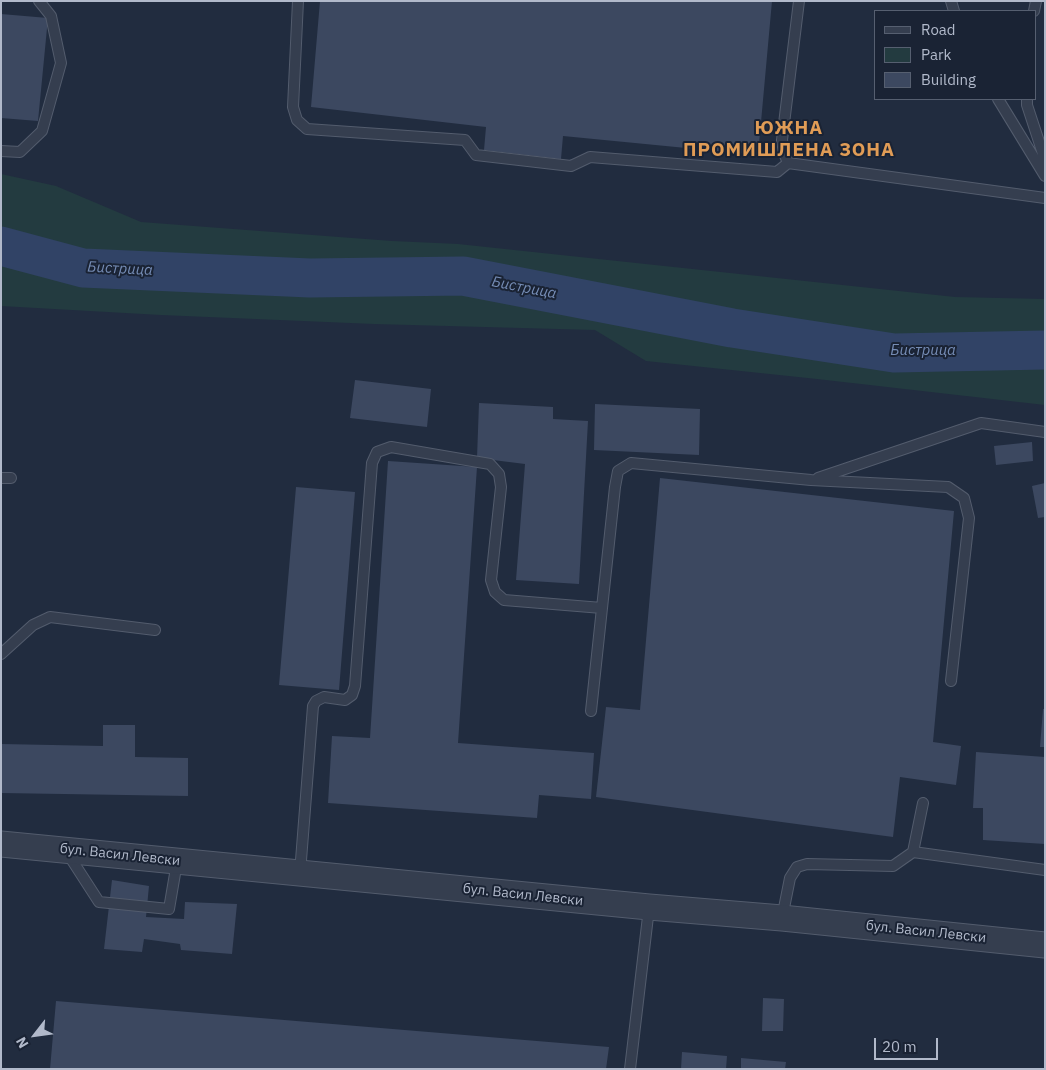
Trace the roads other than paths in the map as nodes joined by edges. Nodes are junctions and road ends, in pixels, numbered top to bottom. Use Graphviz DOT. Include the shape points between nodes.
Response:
graph roads {
  1 [pos="39,1"];
  2 [pos="298,1"];
  3 [pos="799,1"];
  4 [pos="999,100"];
  5 [pos="1027,100"];
  6 [pos="1,151"];
  7 [pos="1045,160"];
  8 [pos="788,163"];
  9 [pos="1045,176"];
  10 [pos="1045,198"];
  11 [pos="1045,432"];
  12 [pos="811,480"];
  13 [pos="602,608"];
  14 [pos="155,630"];
  15 [pos="1,654"];
  16 [pos="951,681"];
  17 [pos="591,711"];
  18 [pos="923,803"];
  19 [pos="1,844"];
  20 [pos="66,850"];
  21 [pos="913,852"];
  22 [pos="177,861"];
  23 [pos="1045,870"];
  24 [pos="300,873"];
  25 [pos="650,907"];
  26 [pos="782,918"];
  27 [pos="1045,944"];
  28 [pos="630,1069"];
  1 -- 6 [label="lane" via="51,16 61,63 42,131 20,152"];
  2 -- 8 [label="lane" via="293,106 297,120 307,129 465,140 476,155 571,166 590,157 776,172"];
  3 -- 8 [label="lane" via="782,140"];
  4 -- 9 [label="lane"];
  5 -- 7 [label="lane"];
  8 -- 10 [label="lane"];
  11 -- 12 [label="lane" via="981,422"];
  12 -- 13 [label="lane" via="631,463 618,471"];
  12 -- 16 [label="lane" via="948,487 964,498 968,518"];
  13 -- 17 [label="lane"];
  13 -- 24 [label="lane" via="504,600 494,592 491,580 501,487 499,474 490,464 391,447 377,452 372,463 355,686 352,695 345,700 324,697 312,706"];
  14 -- 15 [label="lane" via="50,617 33,625"];
  18 -- 21 [label="lane"];
  19 -- 20 [label="street, бул. Васил Левски"];
  20 -- 22 [label="street, бул. Васил Левски"];
  20 -- 22 [label="lane" via="99,902 168,909"];
  21 -- 23 [label="lane"];
  21 -- 26 [label="lane" via="893,866 807,864 797,867 790,878"];
  22 -- 24 [label="street, бул. Васил Левски"];
  24 -- 25 [label="street, бул. Васил Левски"];
  25 -- 26 [label="street, бул. Васил Левски"];
  25 -- 28 [label="lane"];
  26 -- 27 [label="street, бул. Васил Левски"];
}
